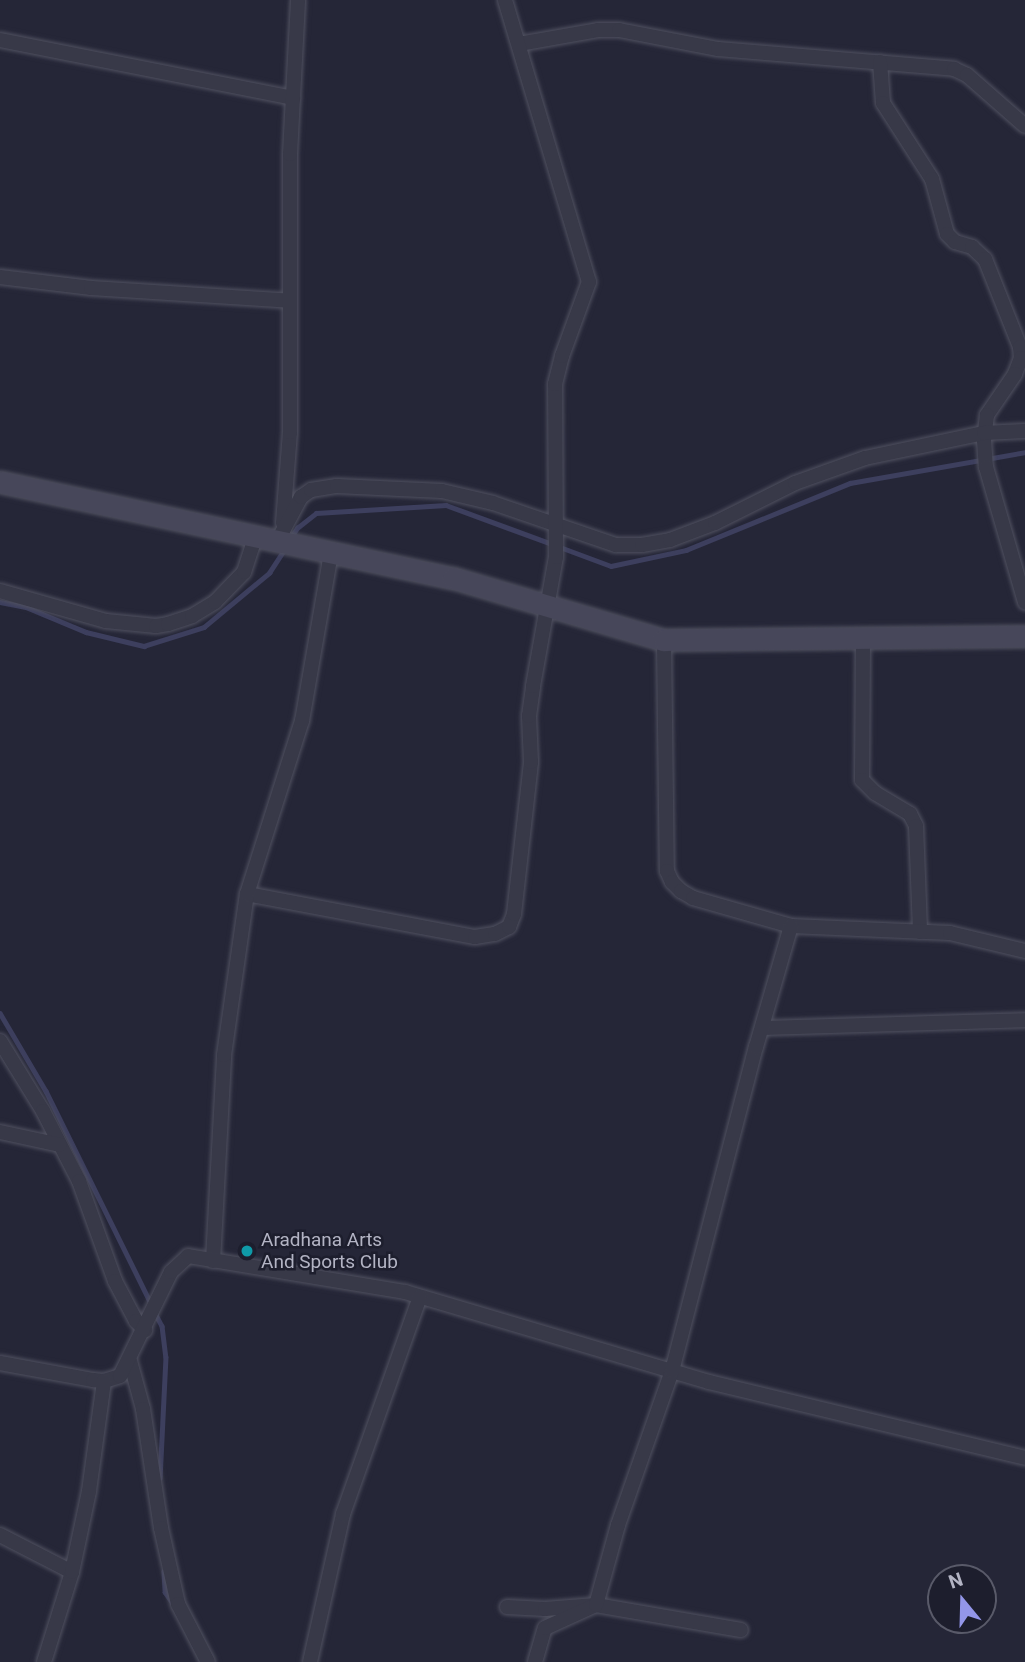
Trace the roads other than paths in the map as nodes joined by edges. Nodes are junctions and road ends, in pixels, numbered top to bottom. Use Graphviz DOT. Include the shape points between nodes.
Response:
graph roads {
  1 [pos="298,0"];
  2 [pos="505,0"];
  3 [pos="0,40"];
  4 [pos="519,44"];
  5 [pos="880,62"];
  6 [pos="293,98"];
  7 [pos="1025,126"];
  8 [pos="0,277"];
  9 [pos="290,301"];
  10 [pos="1025,431"];
  11 [pos="984,437"];
  12 [pos="0,482"];
  13 [pos="557,529"];
  14 [pos="256,535"];
  15 [pos="285,538"];
  16 [pos="331,552"];
  17 [pos="0,591"];
  18 [pos="1025,602"];
  19 [pos="548,607"];
  20 [pos="1025,636"];
  21 [pos="863,638"];
  22 [pos="664,640"];
  23 [pos="247,894"];
  24 [pos="791,926"];
  25 [pos="920,932"];
  26 [pos="1025,951"];
  27 [pos="1025,1020"];
  28 [pos="761,1028"];
  29 [pos="0,1041"];
  30 [pos="0,1132"];
  31 [pos="60,1145"];
  32 [pos="213,1261"];
  33 [pos="420,1297"];
  34 [pos="143,1325"];
  35 [pos="130,1360"];
  36 [pos="0,1363"];
  37 [pos="672,1371"];
  38 [pos="104,1381"];
  39 [pos="1025,1458"];
  40 [pos="0,1535"];
  41 [pos="72,1572"];
  42 [pos="596,1605"];
  43 [pos="507,1607"];
  44 [pos="741,1630"];
  45 [pos="44,1662"];
  46 [pos="208,1662"];
  47 [pos="310,1662"];
  48 [pos="535,1662"];
  1 -- 6 [label="street"];
  2 -- 4 [label="street"];
  3 -- 6 [label="street"];
  4 -- 5 [label="street" via="619,30 718,49"];
  4 -- 13 [label="street" via="589,277 555,384"];
  5 -- 7 [label="street" via="954,69"];
  5 -- 11 [label="street" via="883,103 932,179 947,234 985,259 1020,347 1015,374 990,410"];
  6 -- 9 [label="street"];
  8 -- 9 [label="street"];
  9 -- 15 [label="street"];
  10 -- 11 [label="street"];
  11 -- 13 [label="street" via="864,458 670,540 616,545"];
  11 -- 18 [label="street" via="986,467"];
  12 -- 14 [label="street"];
  13 -- 15 [label="street" via="493,503 442,491 337,486 311,490 301,497"];
  13 -- 19 [label="street"];
  14 -- 15 [label="street"];
  14 -- 17 [label="street" via="244,572 215,602 168,624 106,621"];
  15 -- 16 [label="street"];
  16 -- 19 [label="street" via="453,578"];
  16 -- 23 [label="street" via="302,721"];
  19 -- 22 [label="street"];
  19 -- 23 [label="street" via="533,686 527,809 509,927 475,937"];
  20 -- 21 [label="street"];
  21 -- 22 [label="street"];
  21 -- 25 [label="street" via="862,780 910,814 916,827"];
  22 -- 24 [label="street" via="667,871 672,882 693,898"];
  23 -- 32 [label="street" via="224,1055"];
  24 -- 25 [label="street"];
  24 -- 28 [label="street"];
  25 -- 26 [label="street" via="990,940"];
  27 -- 28 [label="street"];
  28 -- 37 [label="street"];
  29 -- 31 [label="street"];
  30 -- 31 [label="street"];
  31 -- 34 [label="street" via="79,1181 115,1281"];
  32 -- 33 [label="street"];
  32 -- 34 [label="street" via="186,1256 171,1272"];
  33 -- 37 [label="street"];
  33 -- 47 [label="street" via="343,1514"];
  34 -- 35 [label="street"];
  35 -- 38 [label="street" via="120,1376"];
  35 -- 46 [label="street" via="178,1604"];
  36 -- 38 [label="street"];
  37 -- 39 [label="street"];
  37 -- 42 [label="street" via="618,1525"];
  38 -- 41 [label="street" via="91,1480"];
  40 -- 41 [label="street"];
  41 -- 45 [label="street"];
  42 -- 43 [label="street"];
  42 -- 44 [label="street"];
  42 -- 48 [label="street" via="545,1628"];
}
